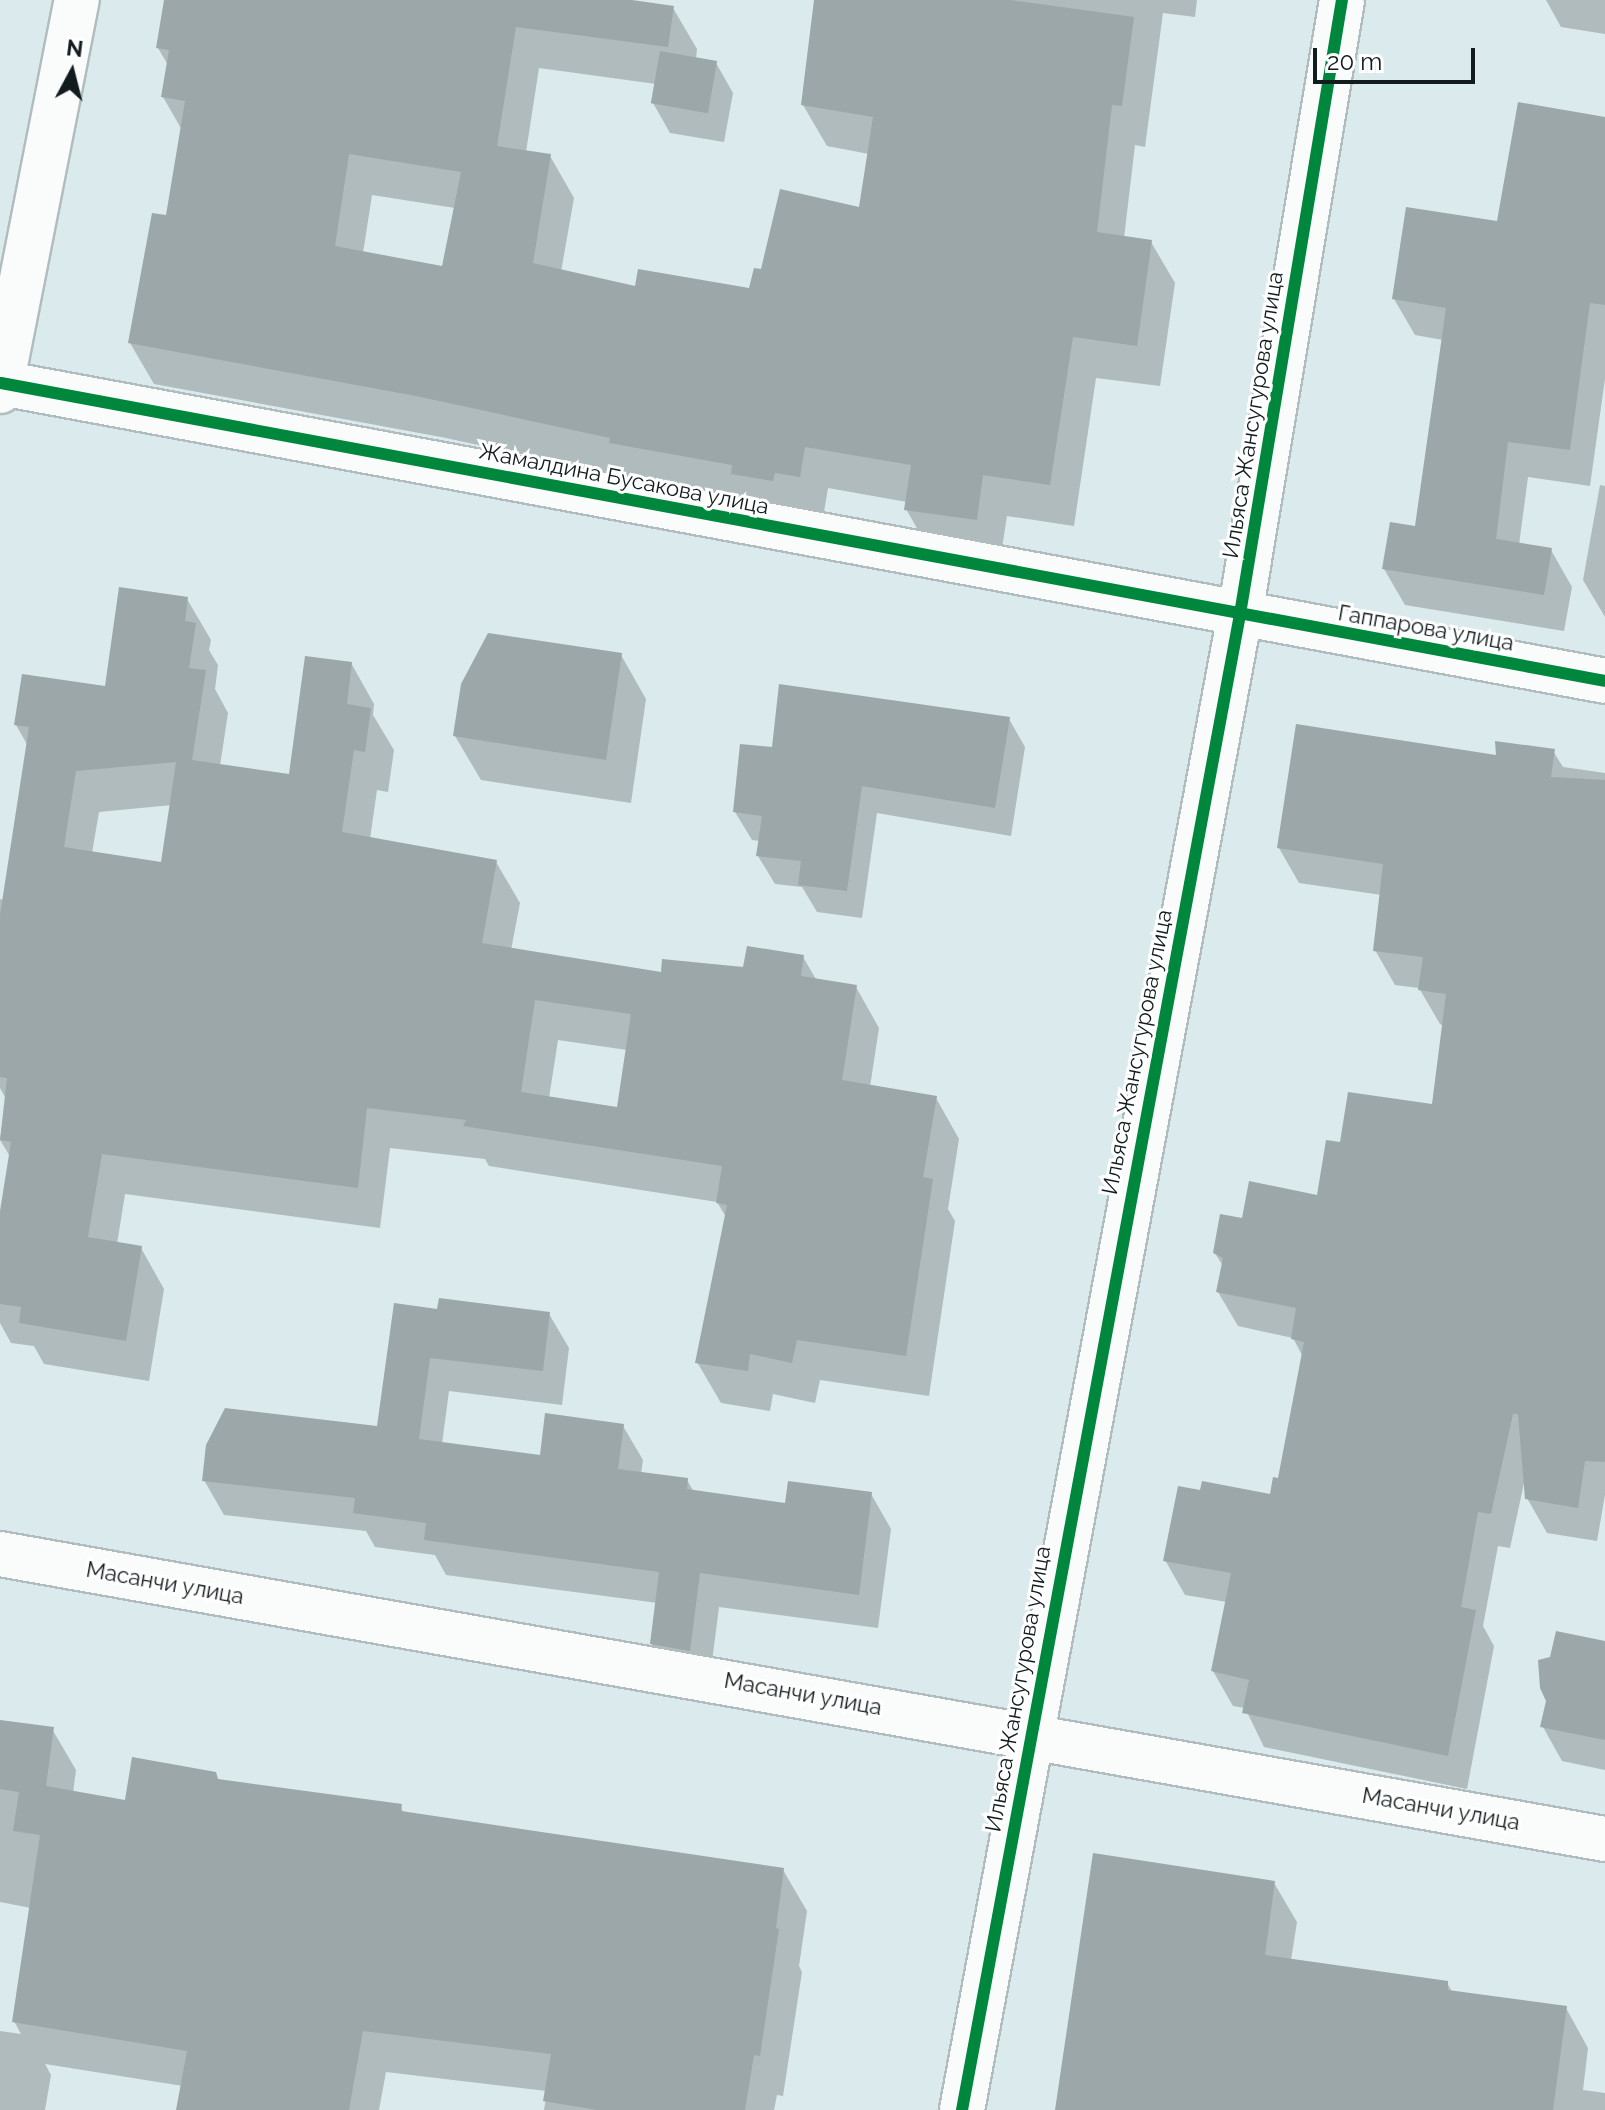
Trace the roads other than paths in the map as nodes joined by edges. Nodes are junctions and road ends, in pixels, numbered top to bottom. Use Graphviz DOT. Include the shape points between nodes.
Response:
graph roads {
  1 [pos="77,0"];
  2 [pos="1342,0"];
  3 [pos="1,387"];
  4 [pos="1240,614"];
  5 [pos="1605,681"];
  6 [pos="0,1554"];
  7 [pos="1030,1734"];
  8 [pos="1605,1839"];
  9 [pos="962,2110"];
  1 -- 3 [label="street"];
  2 -- 4 [label="street, Ильяса Жансугурова улица"];
  3 -- 4 [label="street, Жамалдина Бусакова улица"];
  4 -- 5 [label="street, Гаппарова улица"];
  4 -- 7 [label="street, Ильяса Жансугурова улица"];
  6 -- 7 [label="street, Масанчи улица"];
  7 -- 8 [label="street, Масанчи улица"];
  7 -- 9 [label="street, Ильяса Жансугурова улица"];
}
